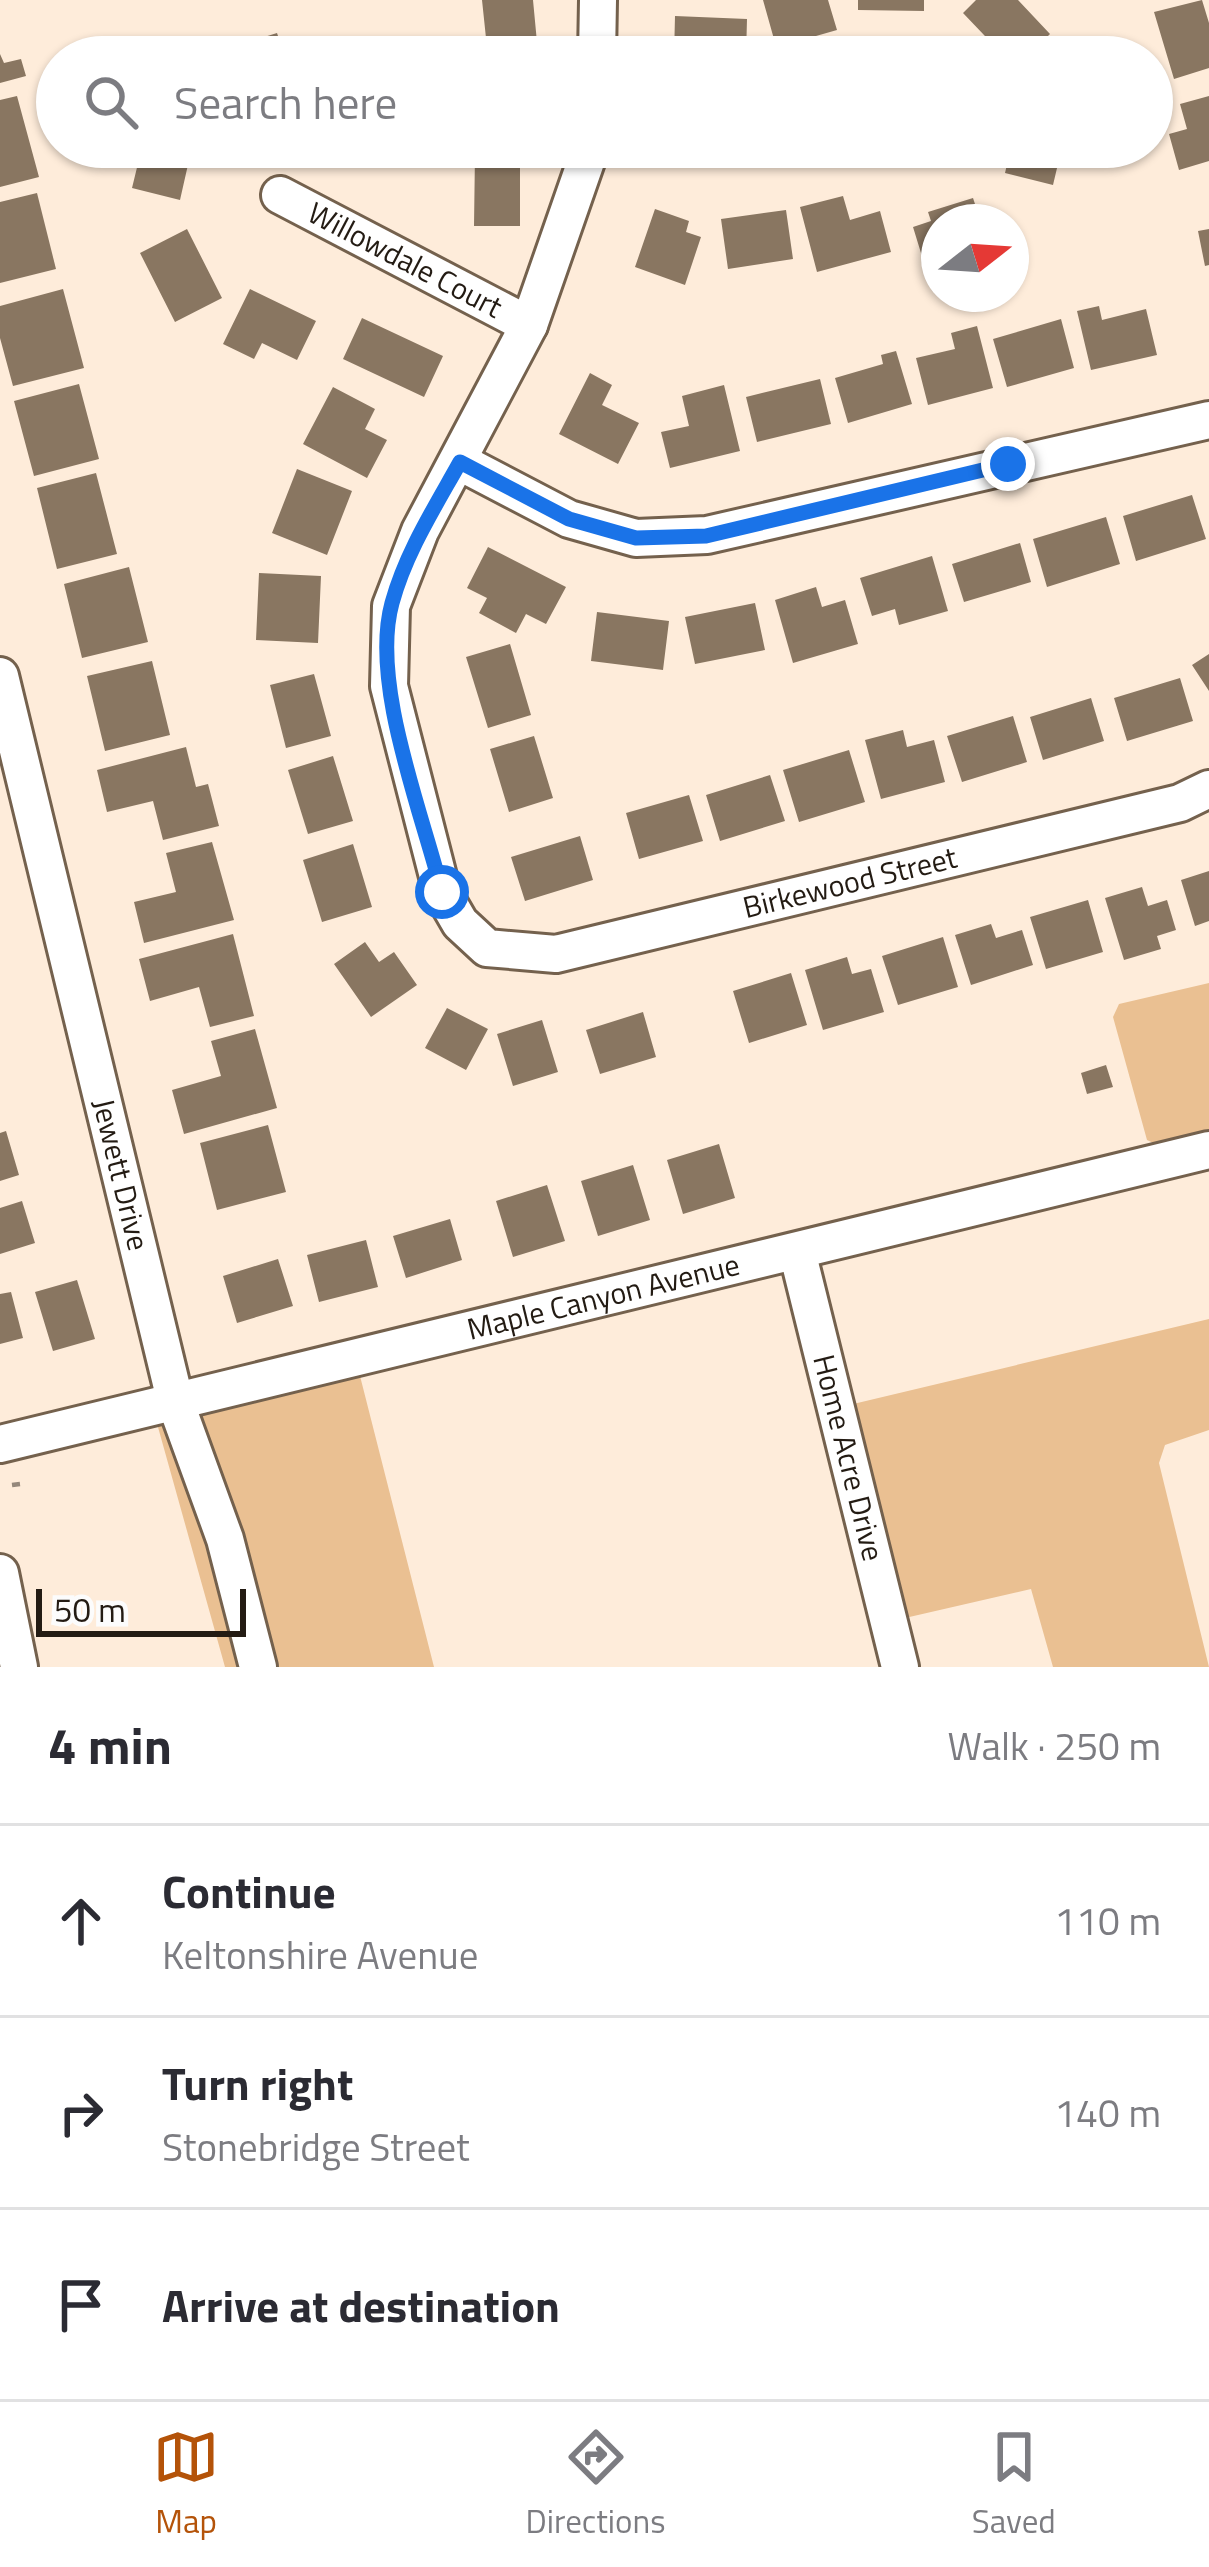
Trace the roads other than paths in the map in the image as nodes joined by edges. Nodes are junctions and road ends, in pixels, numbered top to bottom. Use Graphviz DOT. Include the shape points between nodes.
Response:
graph roads {
  1 [pos="598,0"];
  2 [pos="597,36"];
  3 [pos="584,168"];
  4 [pos="280,194"];
  5 [pos="530,325"];
  6 [pos="1209,420"];
  7 [pos="460,462"];
  8 [pos="0,676"];
  9 [pos="12,776"];
  10 [pos="1209,790"];
  11 [pos="1209,1150"];
  12 [pos="797,1251"];
  13 [pos="176,1405"];
  14 [pos="0,1444"];
  15 [pos="0,1574"];
  16 [pos="19,1667"];
  17 [pos="258,1667"];
  18 [pos="899,1667"];
  1 -- 2 [label="street"];
  3 -- 5 [label="street"];
  4 -- 5 [label="street, Willowdale Court"];
  5 -- 7 [label="street"];
  6 -- 7 [label="street" via="706,536 636,538 569,519"];
  7 -- 10 [label="street, Birkewood Street" via="420,531 391,606 389,686 442,892 487,948 556,954"];
  8 -- 9 [label="street, Jewett Drive"];
  9 -- 13 [label="street, Jewett Drive"];
  11 -- 12 [label="street, Maple Canyon Avenue"];
  12 -- 13 [label="street, Maple Canyon Avenue"];
  12 -- 18 [label="street, Home Acre Drive"];
  13 -- 14 [label="street, Maple Canyon Avenue"];
  13 -- 17 [label="street, Jewett Drive"];
  15 -- 16 [label="street"];
}
